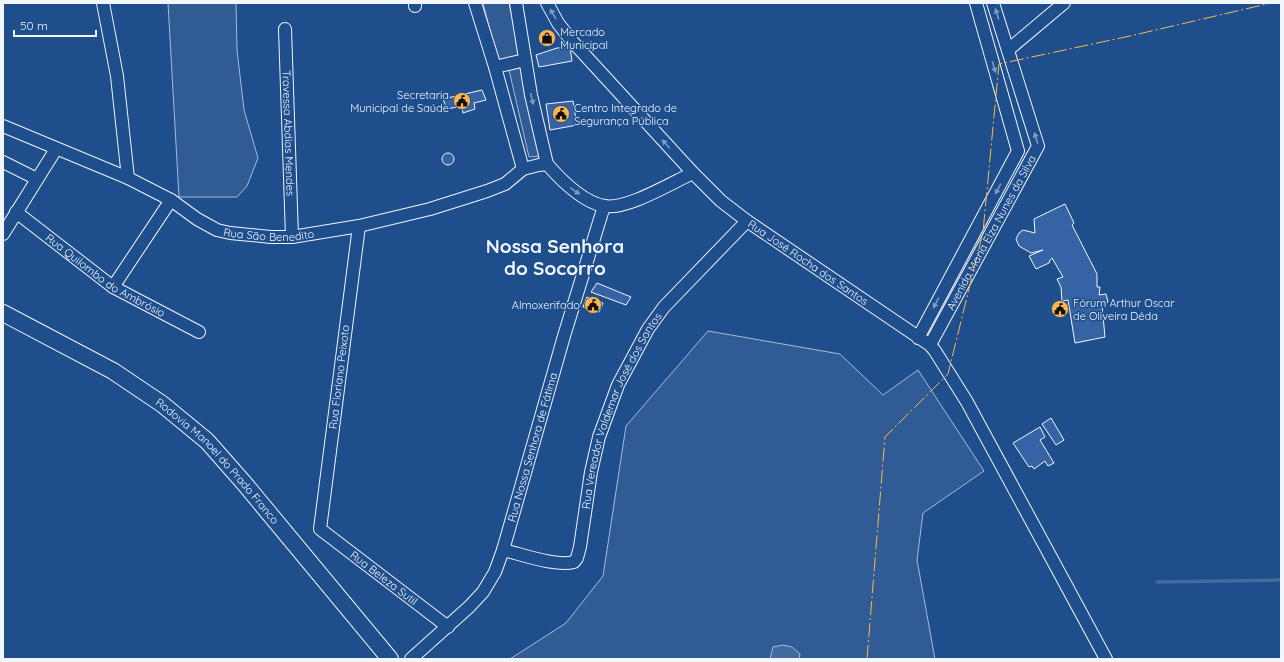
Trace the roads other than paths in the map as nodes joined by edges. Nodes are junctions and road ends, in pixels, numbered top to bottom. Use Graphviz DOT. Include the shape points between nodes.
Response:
graph roads {
  1 [pos="103,3"];
  2 [pos="475,3"];
  3 [pos="516,3"];
  4 [pos="547,3"];
  5 [pos="976,3"];
  6 [pos="993,3"];
  7 [pos="1064,3"];
  8 [pos="285,29"];
  9 [pos="1008,50"];
  10 [pos="525,60"];
  11 [pos="495,67"];
  12 [pos="3,126"];
  13 [pos="56,149"];
  14 [pos="3,162"];
  15 [pos="547,164"];
  16 [pos="523,169"];
  17 [pos="693,172"];
  18 [pos="128,178"];
  19 [pos="37,179"];
  20 [pos="171,200"];
  21 [pos="604,206"];
  22 [pos="16,212"];
  23 [pos="746,221"];
  24 [pos="359,226"];
  25 [pos="3,233"];
  26 [pos="292,237"];
  27 [pos="113,287"];
  28 [pos="3,313"];
  29 [pos="199,332"];
  30 [pos="918,338"];
  31 [pos="930,345"];
  32 [pos="320,529"];
  33 [pos="503,550"];
  34 [pos="448,626"];
  35 [pos="390,659"];
  36 [pos="411,659"];
  37 [pos="1106,659"];
  1 -- 18 [label="street" via="117,76"];
  2 -- 11 [label="street"];
  3 -- 10 [label="street"];
  17 -- 4 [label="street, Rua José Rocha dos Santos, one-way" via="571,40"];
  5 -- 30 [label="street, Avenida Maria Elza Nunes da Silva, one-way" via="1018,151"];
  9 -- 6 [label="street, Avenida Maria Elza Nunes da Silva, one-way"];
  7 -- 9 [label="street"];
  8 -- 26 [label="street, Travessa Abdias Mendes"];
  31 -- 9 [label="street, Avenida Maria Elza Nunes da Silva, one-way" via="1038,146"];
  10 -- 11 [label="street"];
  10 -- 15 [label="street, one-way"];
  11 -- 16 [label="street"];
  12 -- 13 [label="street, Rua São Benedito"];
  13 -- 18 [label="street, Rua São Benedito"];
  13 -- 19 [label="street"];
  14 -- 19 [label="street"];
  15 -- 16 [label="street, Rua São Benedito"];
  15 -- 21 [label="street, one-way" via="563,182 587,199"];
  16 -- 24 [label="street, Rua São Benedito" via="505,184 488,191"];
  17 -- 21 [label="street" via="634,200 618,206"];
  17 -- 23 [label="street, Rua José Rocha dos Santos" via="721,201"];
  18 -- 20 [label="street, Rua São Benedito"];
  19 -- 22 [label="street"];
  20 -- 26 [label="street, Rua São Benedito" via="217,230"];
  20 -- 27 [label="street"];
  21 -- 33 [label="street, Rua Nossa Senhora de Fátima"];
  22 -- 25 [label="street"];
  22 -- 27 [label="street, Rua Quilombo do Ambrósio"];
  23 -- 30 [label="street, Rua José Rocha dos Santos"];
  23 -- 33 [label="street, Rua Vereador Valdemar José dos Santos" via="664,307 648,329 618,385 599,437 577,558 574,562 550,562"];
  24 -- 26 [label="street, Rua São Benedito"];
  24 -- 32 [label="street, Rua Floriano Peixoto"];
  27 -- 29 [label="street, Rua Quilombo do Ambrósio"];
  28 -- 35 [label="main road, Rodovia Manoel do Prado Franco" via="113,372 162,404 207,441"];
  30 -- 31 [label="street, Rua José Rocha dos Santos"];
  31 -- 37 [label="street" via="967,402"];
  32 -- 34 [label="street, Rua Beleza Sutil"];
  33 -- 34 [label="street, Rua Nossa Senhora de Fátima" via="495,572 483,592"];
  34 -- 36 [label="street, Rua Nossa Senhora de Fátima"];
}
